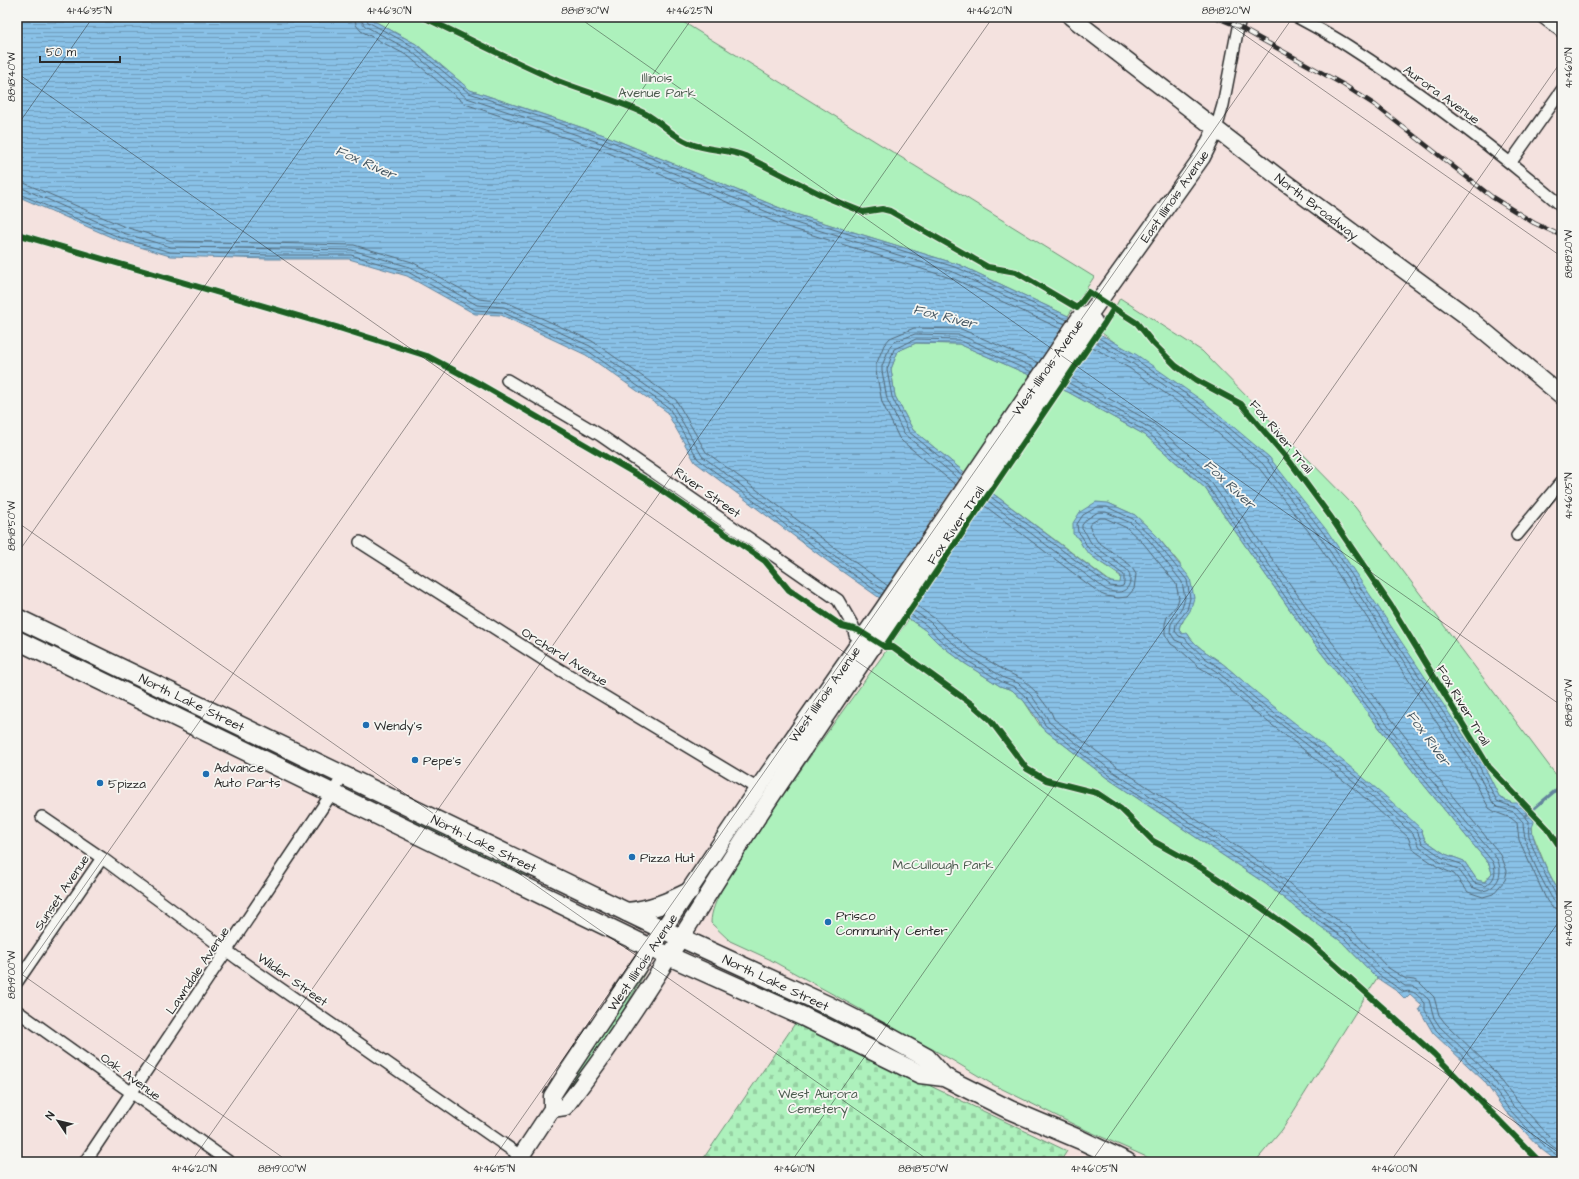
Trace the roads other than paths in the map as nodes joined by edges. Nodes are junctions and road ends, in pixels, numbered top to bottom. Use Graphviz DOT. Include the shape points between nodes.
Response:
graph roads {
  1 [pos="1071,17"];
  2 [pos="1240,17"];
  3 [pos="1297,17"];
  4 [pos="1542,17"];
  5 [pos="1562,32"];
  6 [pos="1562,90"];
  7 [pos="1216,129"];
  8 [pos="1511,162"];
  9 [pos="1562,206"];
  10 [pos="1090,315"];
  11 [pos="507,380"];
  12 [pos="1562,396"];
  13 [pos="1562,481"];
  14 [pos="1517,535"];
  15 [pos="360,542"];
  16 [pos="17,618"];
  17 [pos="17,640"];
  18 [pos="867,644"];
  19 [pos="344,775"];
  20 [pos="758,789"];
  21 [pos="332,793"];
  22 [pos="42,817"];
  23 [pos="102,858"];
  24 [pos="689,892"];
  25 [pos="627,912"];
  26 [pos="664,930"];
  27 [pos="681,938"];
  28 [pos="651,948"];
  29 [pos="226,950"];
  30 [pos="669,956"];
  31 [pos="17,982"];
  32 [pos="17,1011"];
  33 [pos="944,1077"];
  34 [pos="131,1094"];
  35 [pos="552,1109"];
  36 [pos="522,1160"];
  37 [pos="85,1162"];
  38 [pos="229,1162"];
  39 [pos="1127,1162"];
  1 -- 7 [label="main road, North Broadway"];
  2 -- 7 [label="street, East Illinois Avenue"];
  3 -- 8 [label="street, Aurora Avenue" via="1346,45 1398,80"];
  4 -- 5 [label="street"];
  6 -- 8 [label="street"];
  7 -- 10 [label="main road, East Illinois Avenue" via="1202,157"];
  7 -- 12 [label="main road, North Broadway" via="1442,297"];
  8 -- 9 [label="street, Aurora Avenue"];
  10 -- 18 [label="main road, West Illinois Avenue" via="1081,316 1042,385"];
  11 -- 18 [label="street, River Street" via="600,435 838,600 853,626 855,635"];
  13 -- 14 [label="street"];
  15 -- 20 [label="street, Orchard Avenue" via="552,665"];
  16 -- 19 [label="main road, North Lake Street"];
  17 -- 21 [label="main road, North Lake Street"];
  18 -- 20 [label="main road, West Illinois Avenue"];
  18 -- 27 [label="main road, West Illinois Avenue"];
  19 -- 21 [label="street, Lawndale Avenue"];
  19 -- 25 [label="main road, North Lake Street"];
  20 -- 24 [label="main road, West Illinois Avenue"];
  21 -- 28 [label="main road, North Lake Street"];
  21 -- 29 [label="street, Lawndale Avenue"];
  22 -- 23 [label="street, Wilder Street"];
  23 -- 29 [label="street, Wilder Street"];
  23 -- 31 [label="street, Sunset Avenue"];
  24 -- 25 [label="main road" via="669,902"];
  24 -- 26 [label="main road, West Illinois Avenue"];
  25 -- 26 [label="main road, North Lake Street"];
  26 -- 27 [label="main road, North Lake Street"];
  26 -- 28 [label="main road, West Illinois Avenue"];
  27 -- 30 [label="main road, West Illinois Avenue"];
  27 -- 33 [label="main road, North Lake Street" via="817,1000 880,1032 927,1058"];
  28 -- 30 [label="main road, North Lake Street"];
  28 -- 35 [label="main road, West Illinois Avenue" via="552,1096"];
  29 -- 34 [label="street, Lawndale Avenue"];
  29 -- 36 [label="street, Wilder Street"];
  30 -- 33 [label="main road, North Lake Street" via="804,1017 920,1074"];
  30 -- 35 [label="main road, West Illinois Avenue" via="565,1108"];
  32 -- 34 [label="street, Oak Avenue"];
  33 -- 39 [label="main road, North Lake Street" via="1010,1110"];
  34 -- 37 [label="street, Lawndale Avenue"];
  34 -- 38 [label="street, Oak Avenue"];
  35 -- 36 [label="main road, West Illinois Avenue"];
}
